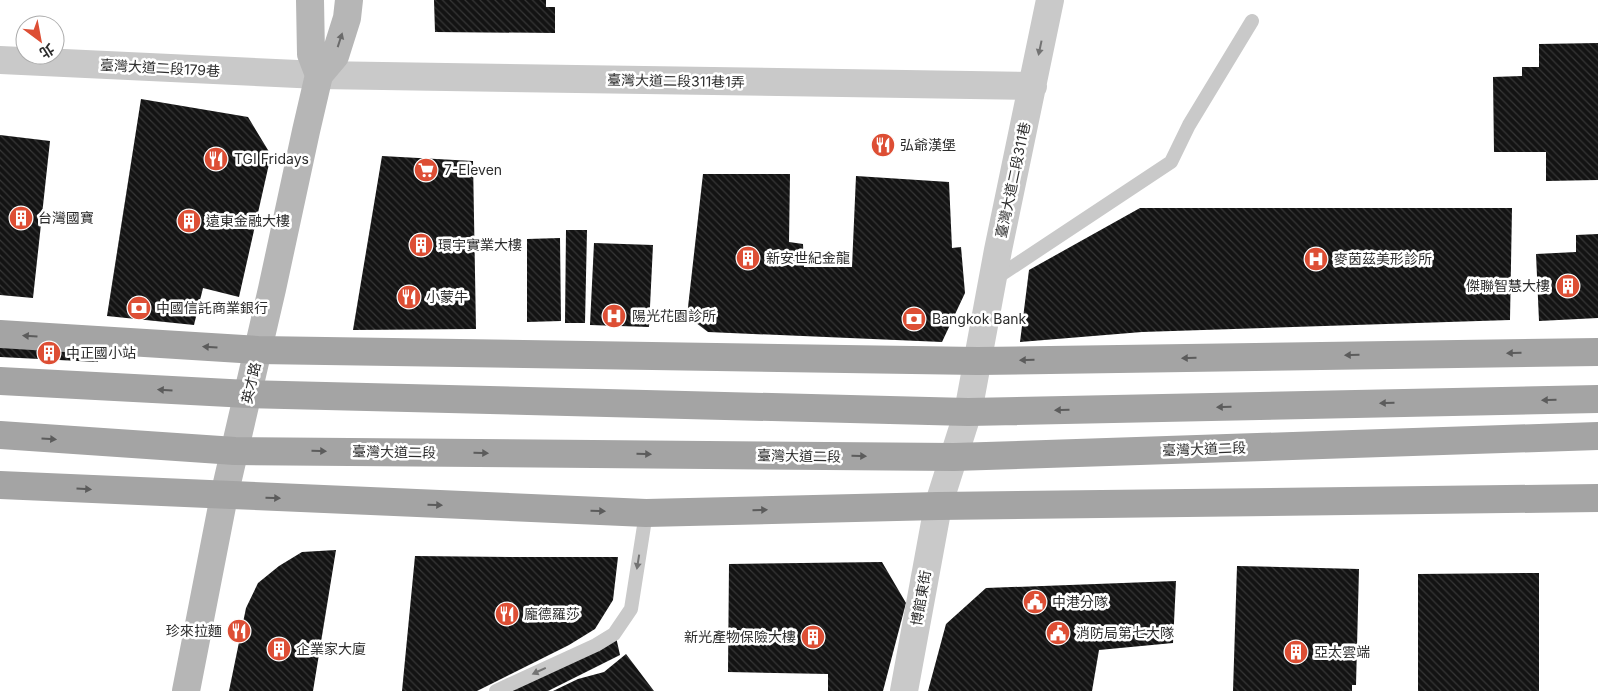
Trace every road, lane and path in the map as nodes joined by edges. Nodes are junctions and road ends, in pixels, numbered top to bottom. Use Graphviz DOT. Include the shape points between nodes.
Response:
graph roads {
  1 [pos="310,0"];
  2 [pos="349,0"];
  3 [pos="1050,0"];
  4 [pos="1252,20"];
  5 [pos="0,60"];
  6 [pos="319,75"];
  7 [pos="1033,86"];
  8 [pos="993,280"];
  9 [pos="0,334"];
  10 [pos="258,350"];
  11 [pos="1598,352"];
  12 [pos="978,361"];
  13 [pos="0,381"];
  14 [pos="248,394"];
  15 [pos="1598,399"];
  16 [pos="968,412"];
  17 [pos="0,436"];
  18 [pos="1598,436"];
  19 [pos="235,451"];
  20 [pos="954,457"];
  21 [pos="0,485"];
  22 [pos="224,496"];
  23 [pos="1598,498"];
  24 [pos="938,506"];
  25 [pos="646,513"];
  26 [pos="186,691"];
  27 [pos="496,691"];
  28 [pos="904,691"];
  1 -- 6 [label="main road" via="311,54"];
  6 -- 2 [label="main road, 英才路, one-way" via="335,56"];
  3 -- 7 [label="street, 臺灣大道二段311巷, one-way"];
  4 -- 8 [label="lane" via="1189,125 1172,162"];
  5 -- 6 [label="street, 臺灣大道二段179巷"];
  6 -- 7 [label="street, 臺灣大道二段311巷1弄"];
  6 -- 10 [label="main road, 英才路"];
  7 -- 8 [label="street, 臺灣大道二段311巷"];
  8 -- 12 [label="street, 臺灣大道二段311巷"];
  10 -- 9 [label="main road, one-way"];
  10 -- 12 [label="main road"];
  10 -- 14 [label="main road, 英才路"];
  11 -- 12 [label="main road, one-way"];
  12 -- 16 [label="street, 臺灣大道二段311巷"];
  14 -- 13 [label="main road, one-way"];
  14 -- 16 [label="main road"];
  14 -- 19 [label="main road, 英才路"];
  15 -- 16 [label="main road, one-way"];
  16 -- 20 [label="street, 博館東街"];
  17 -- 19 [label="main road, 臺灣大道二段, one-way"];
  18 -- 20 [label="main road, 臺灣大道二段"];
  19 -- 20 [label="main road, 臺灣大道二段, one-way"];
  19 -- 22 [label="main road, 英才路"];
  20 -- 24 [label="street, 博館東街"];
  21 -- 22 [label="main road, one-way"];
  22 -- 25 [label="main road, one-way"];
  22 -- 26 [label="main road, 英才路"];
  23 -- 24 [label="main road"];
  25 -- 24 [label="main road, one-way"];
  24 -- 28 [label="street, 博館東街"];
  25 -- 27 [label="lane, one-way" via="631,609 614,634"];
}
